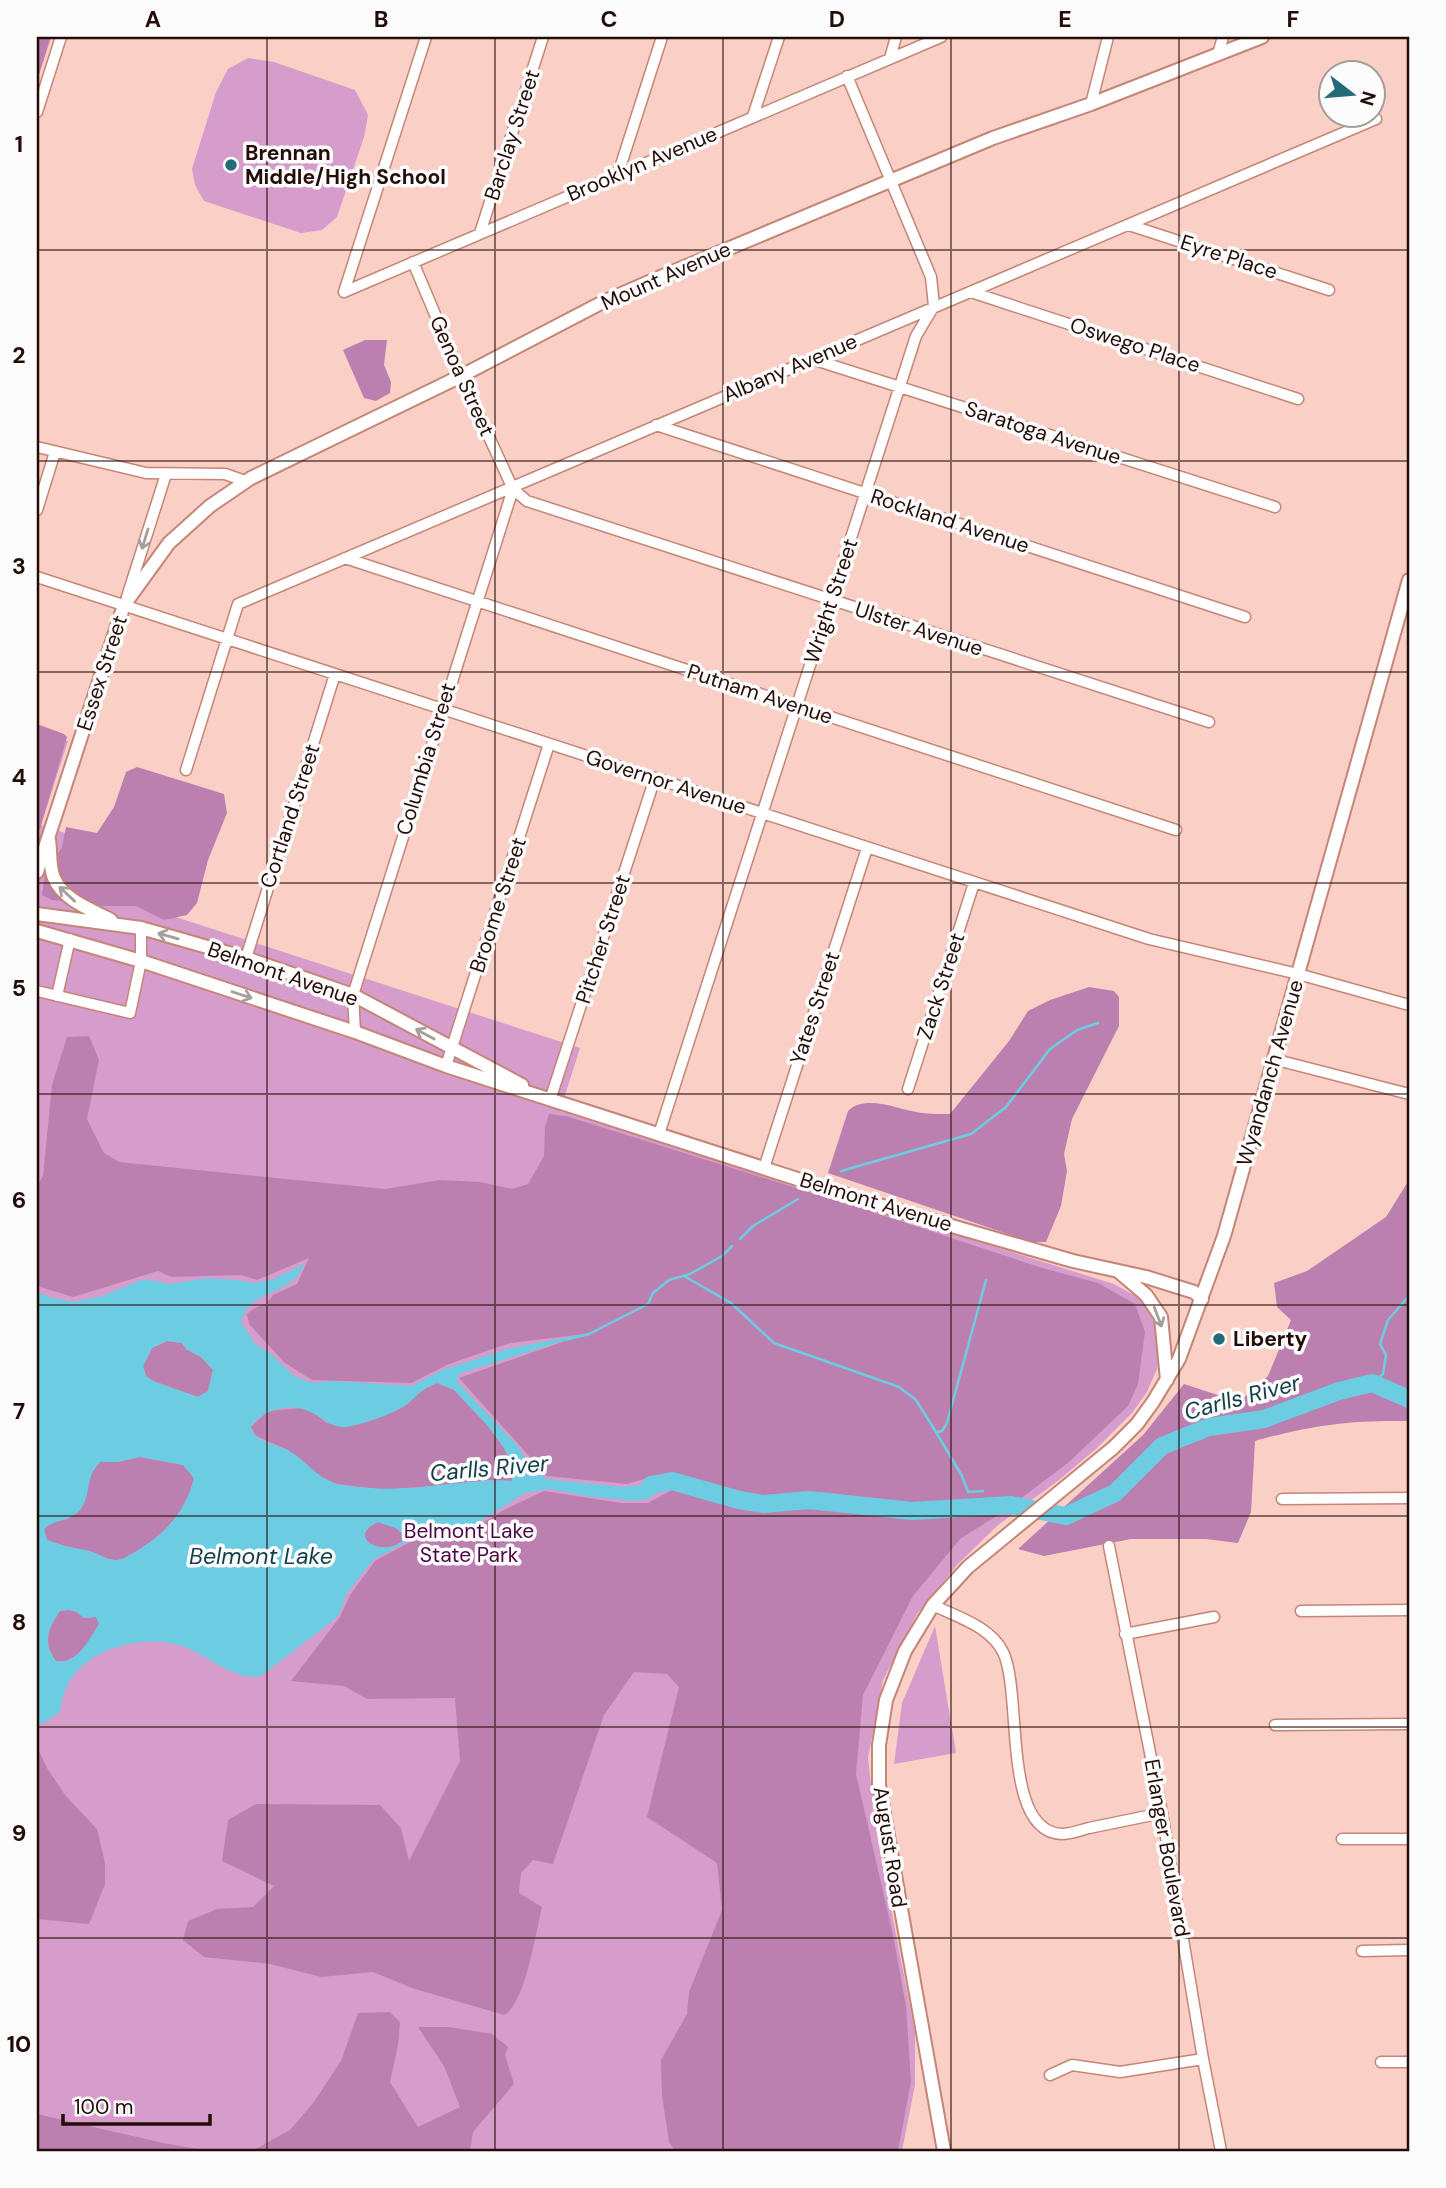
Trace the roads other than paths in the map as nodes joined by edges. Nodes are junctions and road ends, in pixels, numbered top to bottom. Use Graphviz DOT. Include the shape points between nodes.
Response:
graph roads {
  1 [pos="61,37"];
  2 [pos="426,37"];
  3 [pos="544,37"];
  4 [pos="662,37"];
  5 [pos="779,37"];
  6 [pos="897,37"];
  7 [pos="941,37"];
  8 [pos="1108,37"];
  9 [pos="1223,37"];
  10 [pos="1262,37"];
  11 [pos="1218,54"];
  12 [pos="890,58"];
  13 [pos="847,76"];
  14 [pos="1091,104"];
  15 [pos="37,112"];
  16 [pos="753,117"];
  17 [pos="1350,130"];
  18 [pos="618,174"];
  19 [pos="890,180"];
  20 [pos="1129,225"];
  21 [pos="480,233"];
  22 [pos="413,262"];
  23 [pos="1329,289"];
  24 [pos="971,292"];
  25 [pos="934,306"];
  26 [pos="812,359"];
  27 [pos="461,376"];
  28 [pos="901,387"];
  29 [pos="1298,399"];
  30 [pos="656,425"];
  31 [pos="37,447"];
  32 [pos="55,452"];
  33 [pos="166,474"];
  34 [pos="245,481"];
  35 [pos="513,489"];
  36 [pos="866,494"];
  37 [pos="1275,507"];
  38 [pos="37,510"];
  39 [pos="345,558"];
  40 [pos="37,577"];
  41 [pos="1409,580"];
  42 [pos="832,601"];
  43 [pos="477,602"];
  44 [pos="124,605"];
  45 [pos="1245,617"];
  46 [pos="228,640"];
  47 [pos="335,674"];
  48 [pos="797,706"];
  49 [pos="442,709"];
  50 [pos="1209,722"];
  51 [pos="549,744"];
  52 [pos="186,770"];
  53 [pos="655,778"];
  54 [pos="762,813"];
  55 [pos="1176,830"];
  56 [pos="49,836"];
  57 [pos="867,848"];
  58 [pos="37,872"];
  59 [pos="974,883"];
  60 [pos="37,914"];
  61 [pos="73,918"];
  62 [pos="121,925"];
  63 [pos="141,928"];
  64 [pos="37,931"];
  65 [pos="70,939"];
  66 [pos="246,958"];
  67 [pos="141,961"];
  68 [pos="1298,974"];
  69 [pos="37,991"];
  70 [pos="353,995"];
  71 [pos="57,996"];
  72 [pos="1409,1005"];
  73 [pos="355,1032"];
  74 [pos="452,1048"];
  75 [pos="1273,1059"];
  76 [pos="446,1066"];
  77 [pos="908,1089"];
  78 [pos="1409,1094"];
  79 [pos="550,1100"];
  80 [pos="659,1134"];
  81 [pos="764,1168"];
  82 [pos="1116,1269"];
  83 [pos="1202,1299"];
  84 [pos="1167,1380"];
  85 [pos="1409,1498"];
  86 [pos="1282,1499"];
  87 [pos="1034,1512"];
  88 [pos="1109,1546"];
  89 [pos="933,1605"];
  90 [pos="1409,1610"];
  91 [pos="1301,1611"];
  92 [pos="1214,1617"];
  93 [pos="1125,1634"];
  94 [pos="1409,1724"];
  95 [pos="1275,1725"];
  96 [pos="1162,1813"];
  97 [pos="1342,1839"];
  98 [pos="1409,1839"];
  99 [pos="1409,1950"];
  100 [pos="1362,1951"];
  101 [pos="1203,2059"];
  102 [pos="1381,2062"];
  103 [pos="1409,2062"];
  104 [pos="1050,2075"];
  105 [pos="944,2151"];
  106 [pos="1221,2151"];
  1 -- 15 [label="street"];
  2 -- 22 [label="street, Brooklyn Avenue" via="344,292"];
  3 -- 21 [label="street, Barclay Street"];
  4 -- 18 [label="street"];
  5 -- 16 [label="street"];
  6 -- 12 [label="street"];
  7 -- 12 [label="street, Brooklyn Avenue"];
  8 -- 14 [label="street"];
  9 -- 11 [label="street"];
  10 -- 11 [label="street, Mount Avenue"];
  11 -- 14 [label="street, Mount Avenue"];
  12 -- 13 [label="street, Brooklyn Avenue"];
  13 -- 16 [label="street, Brooklyn Avenue"];
  13 -- 19 [label="street"];
  14 -- 19 [label="street, Mount Avenue"];
  16 -- 18 [label="street, Brooklyn Avenue"];
  17 -- 20 [label="street, Albany Avenue"];
  18 -- 21 [label="street, Brooklyn Avenue"];
  19 -- 25 [label="street" via="931,277"];
  19 -- 27 [label="street, Mount Avenue" via="603,302"];
  20 -- 23 [label="street, Eyre Place"];
  20 -- 24 [label="street, Albany Avenue"];
  21 -- 22 [label="street, Brooklyn Avenue"];
  22 -- 27 [label="street, Genoa Street"];
  24 -- 25 [label="street, Albany Avenue"];
  24 -- 29 [label="street, Oswego Place"];
  25 -- 26 [label="street, Albany Avenue"];
  25 -- 28 [label="street, Wright Street" via="916,336"];
  26 -- 28 [label="street, Saratoga Avenue"];
  26 -- 30 [label="street, Albany Avenue"];
  27 -- 34 [label="street, Mount Avenue"];
  27 -- 35 [label="street, Genoa Street"];
  28 -- 36 [label="street, Wright Street"];
  28 -- 37 [label="street, Saratoga Avenue"];
  30 -- 35 [label="street, Albany Avenue"];
  30 -- 36 [label="street, Rockland Avenue"];
  31 -- 32 [label="street"];
  32 -- 33 [label="street"];
  32 -- 38 [label="street"];
  33 -- 34 [label="street" via="225,474"];
  33 -- 44 [label="street, Essex Street, one-way"];
  34 -- 44 [label="street, Mount Avenue" via="169,543"];
  35 -- 39 [label="street, Albany Avenue"];
  35 -- 42 [label="street, Ulster Avenue" via="527,501"];
  35 -- 43 [label="street, Columbia Street"];
  36 -- 42 [label="street, Wright Street"];
  36 -- 45 [label="street, Rockland Avenue"];
  39 -- 43 [label="street, Putnam Avenue"];
  39 -- 46 [label="street, Albany Avenue" via="238,604"];
  40 -- 44 [label="street, Governor Avenue"];
  41 -- 68 [label="street, Wyandanch Avenue"];
  42 -- 48 [label="street, Wright Street"];
  42 -- 50 [label="street, Ulster Avenue"];
  43 -- 48 [label="street, Putnam Avenue"];
  43 -- 49 [label="street, Columbia Street"];
  44 -- 46 [label="street, Governor Avenue"];
  44 -- 56 [label="street, Essex Street"];
  46 -- 47 [label="street, Governor Avenue"];
  46 -- 52 [label="street"];
  47 -- 49 [label="street, Governor Avenue"];
  47 -- 66 [label="street, Cortland Street"];
  48 -- 54 [label="street, Wright Street"];
  48 -- 55 [label="street, Putnam Avenue"];
  49 -- 51 [label="street, Governor Avenue"];
  49 -- 70 [label="street, Columbia Street"];
  51 -- 53 [label="street, Governor Avenue"];
  51 -- 74 [label="street, Broome Street"];
  53 -- 54 [label="street, Governor Avenue"];
  53 -- 79 [label="street, Pitcher Street"];
  54 -- 57 [label="street, Governor Avenue"];
  54 -- 80 [label="street, Wright Street"];
  56 -- 58 [label="street, Essex Street"];
  62 -- 56 [label="street, one-way" via="60,889 54,879"];
  57 -- 59 [label="street, Governor Avenue"];
  57 -- 81 [label="street, Yates Street"];
  59 -- 68 [label="street, Governor Avenue" via="1149,939"];
  59 -- 77 [label="street, Zack Street"];
  60 -- 61 [label="street, Belmont Avenue"];
  61 -- 62 [label="street, Belmont Avenue"];
  61 -- 65 [label="street"];
  62 -- 63 [label="street, Belmont Avenue"];
  66 -- 63 [label="street, Belmont Avenue, one-way"];
  63 -- 67 [label="street"];
  64 -- 65 [label="street, Belmont Avenue"];
  65 -- 67 [label="street, Belmont Avenue"];
  65 -- 71 [label="street"];
  66 -- 70 [label="street, Belmont Avenue"];
  67 -- 71 [label="street" via="130,1013"];
  67 -- 73 [label="street, Belmont Avenue, one-way"];
  68 -- 72 [label="street, Governor Avenue"];
  68 -- 75 [label="street, Wyandanch Avenue"];
  69 -- 71 [label="street"];
  70 -- 73 [label="street, Columbia Street"];
  74 -- 70 [label="street, Belmont Avenue, one-way"];
  73 -- 76 [label="street, Belmont Avenue"];
  74 -- 76 [label="street, Broome Street"];
  74 -- 79 [label="street, Belmont Avenue"];
  75 -- 78 [label="street"];
  75 -- 83 [label="street, Wyandanch Avenue"];
  76 -- 79 [label="street, Belmont Avenue"];
  79 -- 80 [label="street, Belmont Avenue"];
  80 -- 81 [label="street, Belmont Avenue"];
  81 -- 82 [label="street, Belmont Avenue" via="1073,1261"];
  82 -- 83 [label="street, Belmont Avenue" via="1194,1292"];
  82 -- 84 [label="street, one-way" via="1146,1295 1161,1317"];
  83 -- 84 [label="street, Wyandanch Avenue"];
  84 -- 87 [label="street, Wyandanch Avenue" via="1129,1432"];
  85 -- 86 [label="street"];
  87 -- 89 [label="street, August Road" via="968,1567"];
  88 -- 93 [label="street, Erlanger Boulevard"];
  89 -- 96 [label="street" via="986,1631 1002,1650 1010,1672 1021,1792 1029,1813 1045,1828 1062,1834"];
  89 -- 105 [label="street, August Road" via="905,1651 886,1700 878,1785"];
  90 -- 91 [label="street"];
  92 -- 93 [label="street"];
  93 -- 96 [label="street, Erlanger Boulevard"];
  94 -- 95 [label="street"];
  96 -- 101 [label="street, Erlanger Boulevard"];
  97 -- 98 [label="street"];
  99 -- 100 [label="street"];
  101 -- 104 [label="street" via="1120,2072 1072,2065"];
  101 -- 106 [label="street, Erlanger Boulevard"];
  102 -- 103 [label="street"];
}
